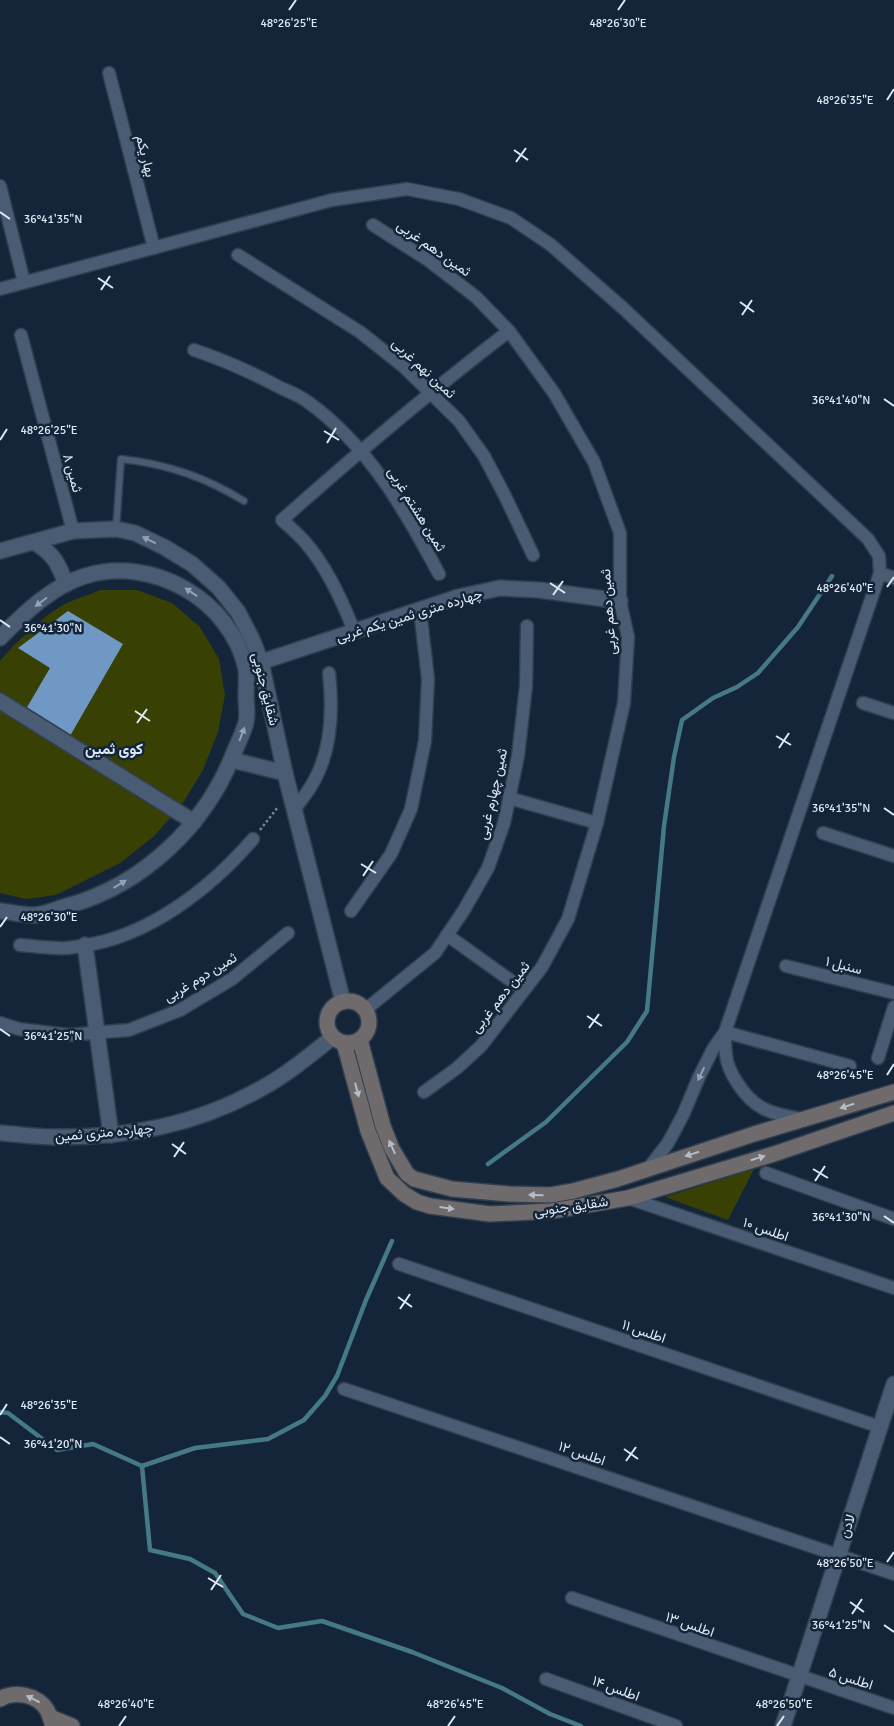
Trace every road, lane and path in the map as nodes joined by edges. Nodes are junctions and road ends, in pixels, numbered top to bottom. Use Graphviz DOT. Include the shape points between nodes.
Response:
graph roads {
  1 [pos="109,72"];
  2 [pos="0,186"];
  3 [pos="373,225"];
  4 [pos="154,248"];
  5 [pos="238,255"];
  6 [pos="24,282"];
  7 [pos="0,289"];
  8 [pos="509,331"];
  9 [pos="21,335"];
  10 [pos="194,350"];
  11 [pos="430,393"];
  12 [pos="360,451"];
  13 [pos="244,501"];
  14 [pos="116,529"];
  15 [pos="73,531"];
  16 [pos="34,542"];
  17 [pos="0,551"];
  18 [pos="533,555"];
  19 [pos="880,573"];
  20 [pos="439,574"];
  21 [pos="894,578"];
  22 [pos="66,584"];
  23 [pos="620,601"];
  24 [pos="420,610"];
  25 [pos="527,626"];
  26 [pos="354,631"];
  27 [pos="0,638"];
  28 [pos="261,662"];
  29 [pos="328,673"];
  30 [pos="0,701"];
  31 [pos="863,703"];
  32 [pos="894,713"];
  33 [pos="232,760"];
  34 [pos="285,773"];
  35 [pos="290,792"];
  36 [pos="509,798"];
  37 [pos="294,810"];
  38 [pos="194,822"];
  39 [pos="597,823"];
  40 [pos="823,833"];
  41 [pos="253,839"];
  42 [pos="894,856"];
  43 [pos="0,911"];
  44 [pos="351,911"];
  45 [pos="288,933"];
  46 [pos="447,935"];
  47 [pos="20,945"];
  48 [pos="85,945"];
  49 [pos="786,966"];
  50 [pos="524,990"];
  51 [pos="894,993"];
  52 [pos="343,1002"];
  53 [pos="894,1007"];
  54 [pos="365,1010"];
  55 [pos="0,1023"];
  56 [pos="725,1032"];
  57 [pos="97,1033"];
  58 [pos="339,1040"];
  59 [pos="360,1040"];
  60 [pos="878,1058"];
  61 [pos="850,1066"];
  62 [pos="424,1092"];
  63 [pos="894,1092"];
  64 [pos="894,1113"];
  65 [pos="802,1119"];
  66 [pos="0,1133"];
  67 [pos="111,1135"];
  68 [pos="648,1169"];
  69 [pos="766,1173"];
  70 [pos="628,1198"];
  71 [pos="894,1219"];
  72 [pos="399,1264"];
  73 [pos="894,1288"];
  74 [pos="894,1384"];
  75 [pos="344,1389"];
  76 [pos="880,1427"];
  77 [pos="838,1556"];
  78 [pos="894,1574"];
  79 [pos="572,1598"];
  80 [pos="798,1677"];
  81 [pos="546,1679"];
  82 [pos="1,1697"];
  83 [pos="894,1708"];
  84 [pos="51,1722"];
  85 [pos="72,1726"];
  86 [pos="676,1726"];
  87 [pos="783,1726"];
  1 -- 4 [label="street, بهار یکم"];
  2 -- 6 [label="street"];
  3 -- 8 [label="street, ثمین دهم غربی" via="428,260 476,297"];
  4 -- 6 [label="street"];
  4 -- 19 [label="street" via="332,200 407,189 459,199 511,218 551,245 594,281 868,539 879,556"];
  5 -- 11 [label="street, ثمین نهم غربی" via="360,332 403,366"];
  6 -- 7 [label="street"];
  8 -- 11 [label="street"];
  8 -- 23 [label="street, ثمین دهم غربی" via="554,393 594,462 620,532"];
  9 -- 15 [label="street, ثمین ۸"];
  10 -- 12 [label="street, ثمین هشتم غربی" via="229,362 307,402"];
  11 -- 12 [label="street"];
  11 -- 18 [label="street, ثمین نهم غربی" via="459,421 484,456"];
  12 -- 20 [label="street, ثمین هشتم غربی" via="391,489"];
  12 -- 26 [label="street" via="282,520 306,542 325,571"];
  13 -- 14 [label="lane" via="199,477 154,464 121,459"];
  14 -- 15 [label="street, شقایق جنوبی"];
  28 -- 14 [label="street, شقایق جنوبی, one-way" via="238,612 219,588 192,564 164,547 135,533"];
  15 -- 16 [label="street, شقایق جنوبی"];
  16 -- 17 [label="street, شقایق جنوبی"];
  16 -- 22 [label="street" via="48,550"];
  19 -- 21 [label="street"];
  19 -- 56 [label="street"];
  22 -- 27 [label="street, one-way" via="39,602"];
  33 -- 22 [label="street, one-way" via="246,722 246,670 232,635 208,605 176,583 147,573 116,570 85,576"];
  23 -- 24 [label="street, چهارده متری ثمین یکم غربی" via="500,588"];
  23 -- 39 [label="street, ثمین دهم غربی" via="628,637 624,704"];
  24 -- 26 [label="street, چهارده متری ثمین یکم غربی"];
  24 -- 44 [label="street" via="428,680 424,741 411,808 391,854"];
  25 -- 36 [label="street, ثمین چهارم غربی" via="525,695"];
  26 -- 28 [label="street, چهارده متری ثمین یکم غربی"];
  28 -- 34 [label="street, شقایق جنوبی"];
  29 -- 37 [label="street" via="331,719 327,749 315,780"];
  30 -- 38 [label="street"];
  31 -- 32 [label="street"];
  33 -- 34 [label="street"];
  33 -- 38 [label="street"];
  34 -- 35 [label="street, شقایق جنوبی"];
  35 -- 37 [label="street, شقایق جنوبی"];
  35 -- 41 [label="path"];
  36 -- 39 [label="street"];
  36 -- 46 [label="street, ثمین چهارم غربی" via="488,868"];
  37 -- 52 [label="street, شقایق جنوبی"];
  43 -- 38 [label="street, one-way" via="35,915 76,904 110,890 141,871"];
  39 -- 50 [label="street, ثمین دهم غربی" via="568,919 542,967"];
  40 -- 42 [label="street"];
  41 -- 48 [label="street" via="234,861 174,910 116,939"];
  45 -- 57 [label="street, ثمین دوم غربی" via="232,979 180,1010 129,1030"];
  46 -- 50 [label="street"];
  46 -- 54 [label="street, ثمین چهارم غربی" via="435,952"];
  47 -- 48 [label="street" via="59,948"];
  48 -- 57 [label="street"];
  49 -- 51 [label="street, سنبل ۱"];
  50 -- 62 [label="street, ثمین دهم غربی" via="481,1046"];
  52 -- 54 [label="main road" via="355,1003"];
  52 -- 58 [label="main road" via="332,1009 328,1018 328,1028"];
  53 -- 60 [label="street"];
  54 -- 59 [label="main road" via="369,1026"];
  55 -- 57 [label="street, ثمین دوم غربی" via="18,1029 68,1035"];
  56 -- 61 [label="street"];
  56 -- 65 [label="street" via="726,1056 732,1076 746,1096 762,1109"];
  56 -- 68 [label="street, one-way" via="699,1077 668,1143"];
  57 -- 67 [label="street"];
  58 -- 59 [label="main road" via="353,1043"];
  58 -- 67 [label="street, چهارده متری ثمین" via="230,1105 156,1129"];
  58 -- 70 [label="main road, شقایق جنوبی, one-way" via="386,1178 417,1202 490,1214 552,1211"];
  68 -- 59 [label="main road, شقایق جنوبی, one-way" via="550,1195 452,1189 414,1179 407,1174 392,1149"];
  63 -- 65 [label="main road, شقایق جنوبی, one-way"];
  70 -- 64 [label="main road, شقایق جنوبی, one-way" via="774,1154"];
  65 -- 68 [label="main road, شقایق جنوبی, one-way"];
  66 -- 67 [label="street, چهارده متری ثمین" via="53,1137"];
  69 -- 71 [label="street"];
  70 -- 73 [label="street, اطلس ۱۰"];
  72 -- 76 [label="street, اطلس ۱۱"];
  74 -- 76 [label="street, لادن"];
  75 -- 77 [label="street, اطلس ۱۲"];
  76 -- 77 [label="street, لادن"];
  77 -- 78 [label="street, اطلس ۱۲"];
  77 -- 80 [label="street, لادن"];
  79 -- 80 [label="street, اطلس ۱۳"];
  80 -- 83 [label="street, اطلس ۵"];
  80 -- 87 [label="street, لادن"];
  81 -- 86 [label="street, اطلس ۱۴"];
  84 -- 82 [label="main road, one-way" via="48,1711 28,1696"];
  84 -- 85 [label="main road"];
}
